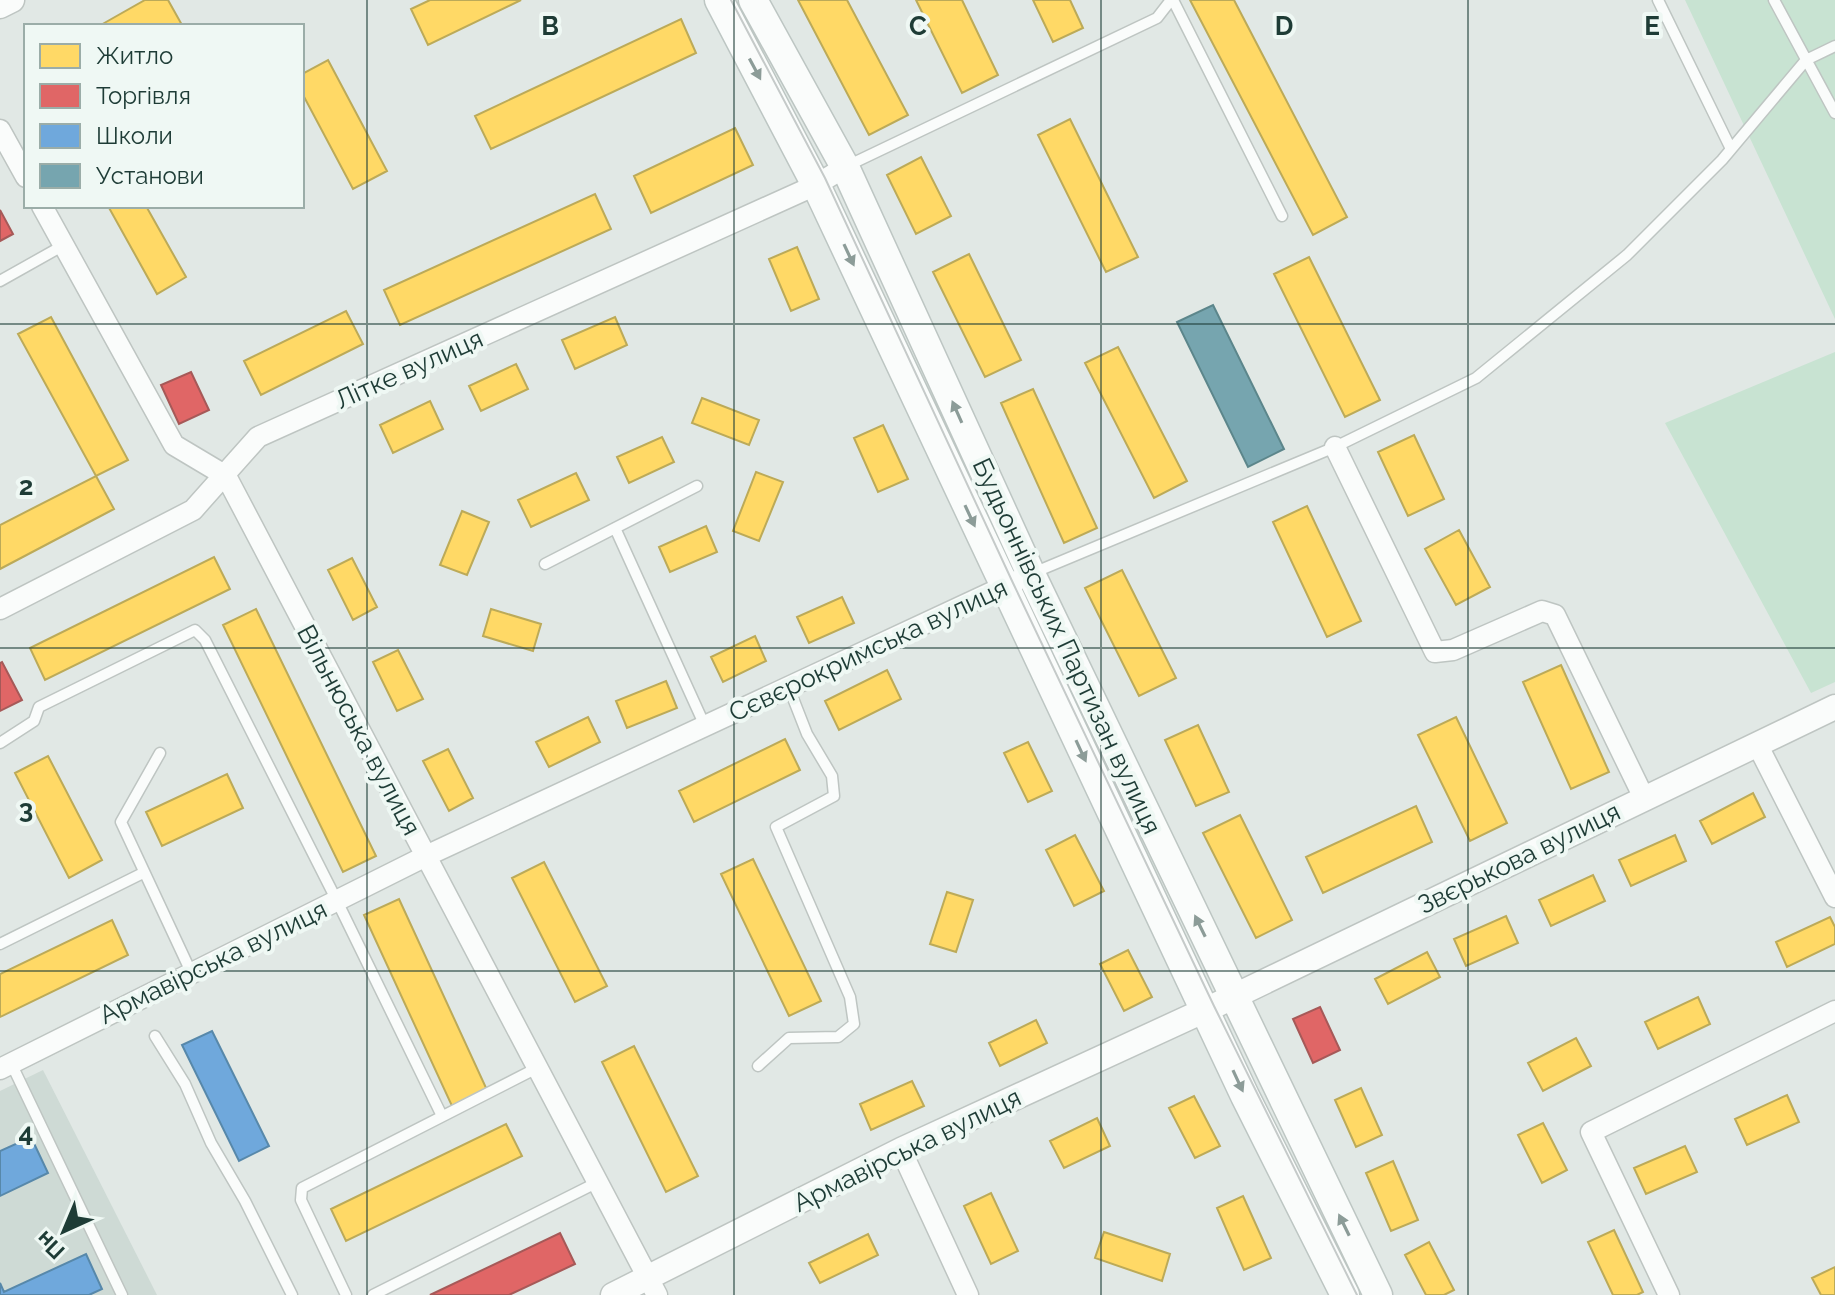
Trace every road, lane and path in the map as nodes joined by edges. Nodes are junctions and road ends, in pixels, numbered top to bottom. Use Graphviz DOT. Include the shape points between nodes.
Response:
graph roads {
  1 [pos="12,0"];
  2 [pos="719,0"];
  3 [pos="753,0"];
  4 [pos="1172,0"];
  5 [pos="1658,0"];
  6 [pos="1774,0"];
  7 [pos="0,6"];
  8 [pos="1835,46"];
  9 [pos="1806,60"];
  10 [pos="1835,113"];
  11 [pos="0,130"];
  12 [pos="1731,149"];
  13 [pos="845,167"];
  14 [pos="24,173"];
  15 [pos="816,185"];
  16 [pos="43,208"];
  17 [pos="1282,216"];
  18 [pos="64,245"];
  19 [pos="0,281"];
  20 [pos="1335,447"];
  21 [pos="226,476"];
  22 [pos="697,486"];
  23 [pos="615,528"];
  24 [pos="545,564"];
  25 [pos="1031,574"];
  26 [pos="1004,587"];
  27 [pos="0,609"];
  28 [pos="789,688"];
  29 [pos="1835,707"];
  30 [pos="705,726"];
  31 [pos="0,743"];
  32 [pos="1757,744"];
  33 [pos="160,753"];
  34 [pos="1644,798"];
  35 [pos="426,856"];
  36 [pos="143,873"];
  37 [pos="1835,897"];
  38 [pos="337,901"];
  39 [pos="0,944"];
  40 [pos="191,972"];
  41 [pos="1234,996"];
  42 [pos="1204,1010"];
  43 [pos="1835,1011"];
  44 [pos="155,1036"];
  45 [pos="6,1066"];
  46 [pos="758,1066"];
  47 [pos="537,1068"];
  48 [pos="442,1116"];
  49 [pos="901,1150"];
  50 [pos="598,1182"];
  51 [pos="652,1287"];
  52 [pos="122,1295"];
  53 [pos="292,1295"];
  54 [pos="346,1295"];
  55 [pos="373,1295"];
  56 [pos="613,1295"];
  57 [pos="968,1295"];
  58 [pos="1345,1295"];
  59 [pos="1378,1295"];
  60 [pos="1669,1295"];
  1 -- 7 [label="street"];
  2 -- 15 [label="main road, Будьоннівських Партизан вулиця, one-way"];
  3 -- 13 [label="main road, Будьоннівських Партизан вулиця"];
  4 -- 13 [label="lane" via="1157,18"];
  4 -- 17 [label="lane"];
  5 -- 12 [label="lane"];
  6 -- 9 [label="lane"];
  8 -- 9 [label="lane"];
  9 -- 10 [label="lane"];
  9 -- 12 [label="lane"];
  11 -- 14 [label="street"];
  12 -- 20 [label="lane" via="1627,255 1476,378"];
  13 -- 15 [label="street, Літке вулиця"];
  25 -- 13 [label="main road, Будьоннівських Партизан вулиця, one-way"];
  15 -- 21 [label="street, Літке вулиця" via="258,437"];
  15 -- 26 [label="main road, Будьоннівських Партизан вулиця, one-way"];
  16 -- 18 [label="street"];
  18 -- 19 [label="lane"];
  18 -- 21 [label="street" via="174,445"];
  20 -- 25 [label="lane"];
  20 -- 34 [label="street" via="1435,652 1453,650 1542,611 1555,615"];
  21 -- 27 [label="street, Літке вулиця" via="193,510"];
  21 -- 35 [label="street, Вільнюська вулиця"];
  22 -- 23 [label="lane"];
  23 -- 24 [label="lane"];
  23 -- 30 [label="lane, Сєвєрокримська вулиця"];
  25 -- 26 [label="street, Сєвєрокримська вулиця"];
  41 -- 25 [label="main road, Будьоннівських Партизан вулиця, one-way"];
  26 -- 28 [label="street, Сєвєрокримська вулиця"];
  26 -- 42 [label="main road, Будьоннівських Партизан вулиця, one-way"];
  28 -- 30 [label="street, Сєвєрокримська вулиця"];
  28 -- 46 [label="lane" via="807,734 832,776 834,796 776,827 850,997 854,1024 838,1037 789,1038"];
  29 -- 32 [label="street, Звєрькова вулиця"];
  30 -- 35 [label="street, Сєвєрокримська вулиця"];
  31 -- 38 [label="lane" via="34,721 39,707 195,630 205,640"];
  32 -- 34 [label="street, Звєрькова вулиця"];
  32 -- 37 [label="street"];
  33 -- 36 [label="lane" via="121,822"];
  34 -- 41 [label="street, Звєрькова вулиця"];
  35 -- 38 [label="street, Армавірська вулиця"];
  35 -- 47 [label="street, Вільнюська вулиця"];
  36 -- 39 [label="lane"];
  36 -- 40 [label="lane"];
  38 -- 40 [label="street, Армавірська вулиця"];
  38 -- 48 [label="lane"];
  40 -- 45 [label="street, Армавірська вулиця"];
  41 -- 42 [label="street, Звєрькова вулиця"];
  59 -- 41 [label="main road, Будьоннівських Партизан вулиця, one-way"];
  42 -- 49 [label="street, Армавірська вулиця"];
  42 -- 58 [label="main road, Будьоннівських Партизан вулиця, one-way"];
  43 -- 60 [label="street" via="1591,1132"];
  44 -- 53 [label="lane" via="185,1084"];
  45 -- 52 [label="lane"];
  47 -- 48 [label="lane"];
  47 -- 50 [label="street, Вільнюська вулиця"];
  48 -- 54 [label="lane" via="302,1188 301,1200"];
  49 -- 51 [label="street, Армавірська вулиця"];
  49 -- 57 [label="street"];
  50 -- 51 [label="street, Вільнюська вулиця"];
  50 -- 55 [label="lane"];
  51 -- 56 [label="street, Армавірська вулиця"];
}
